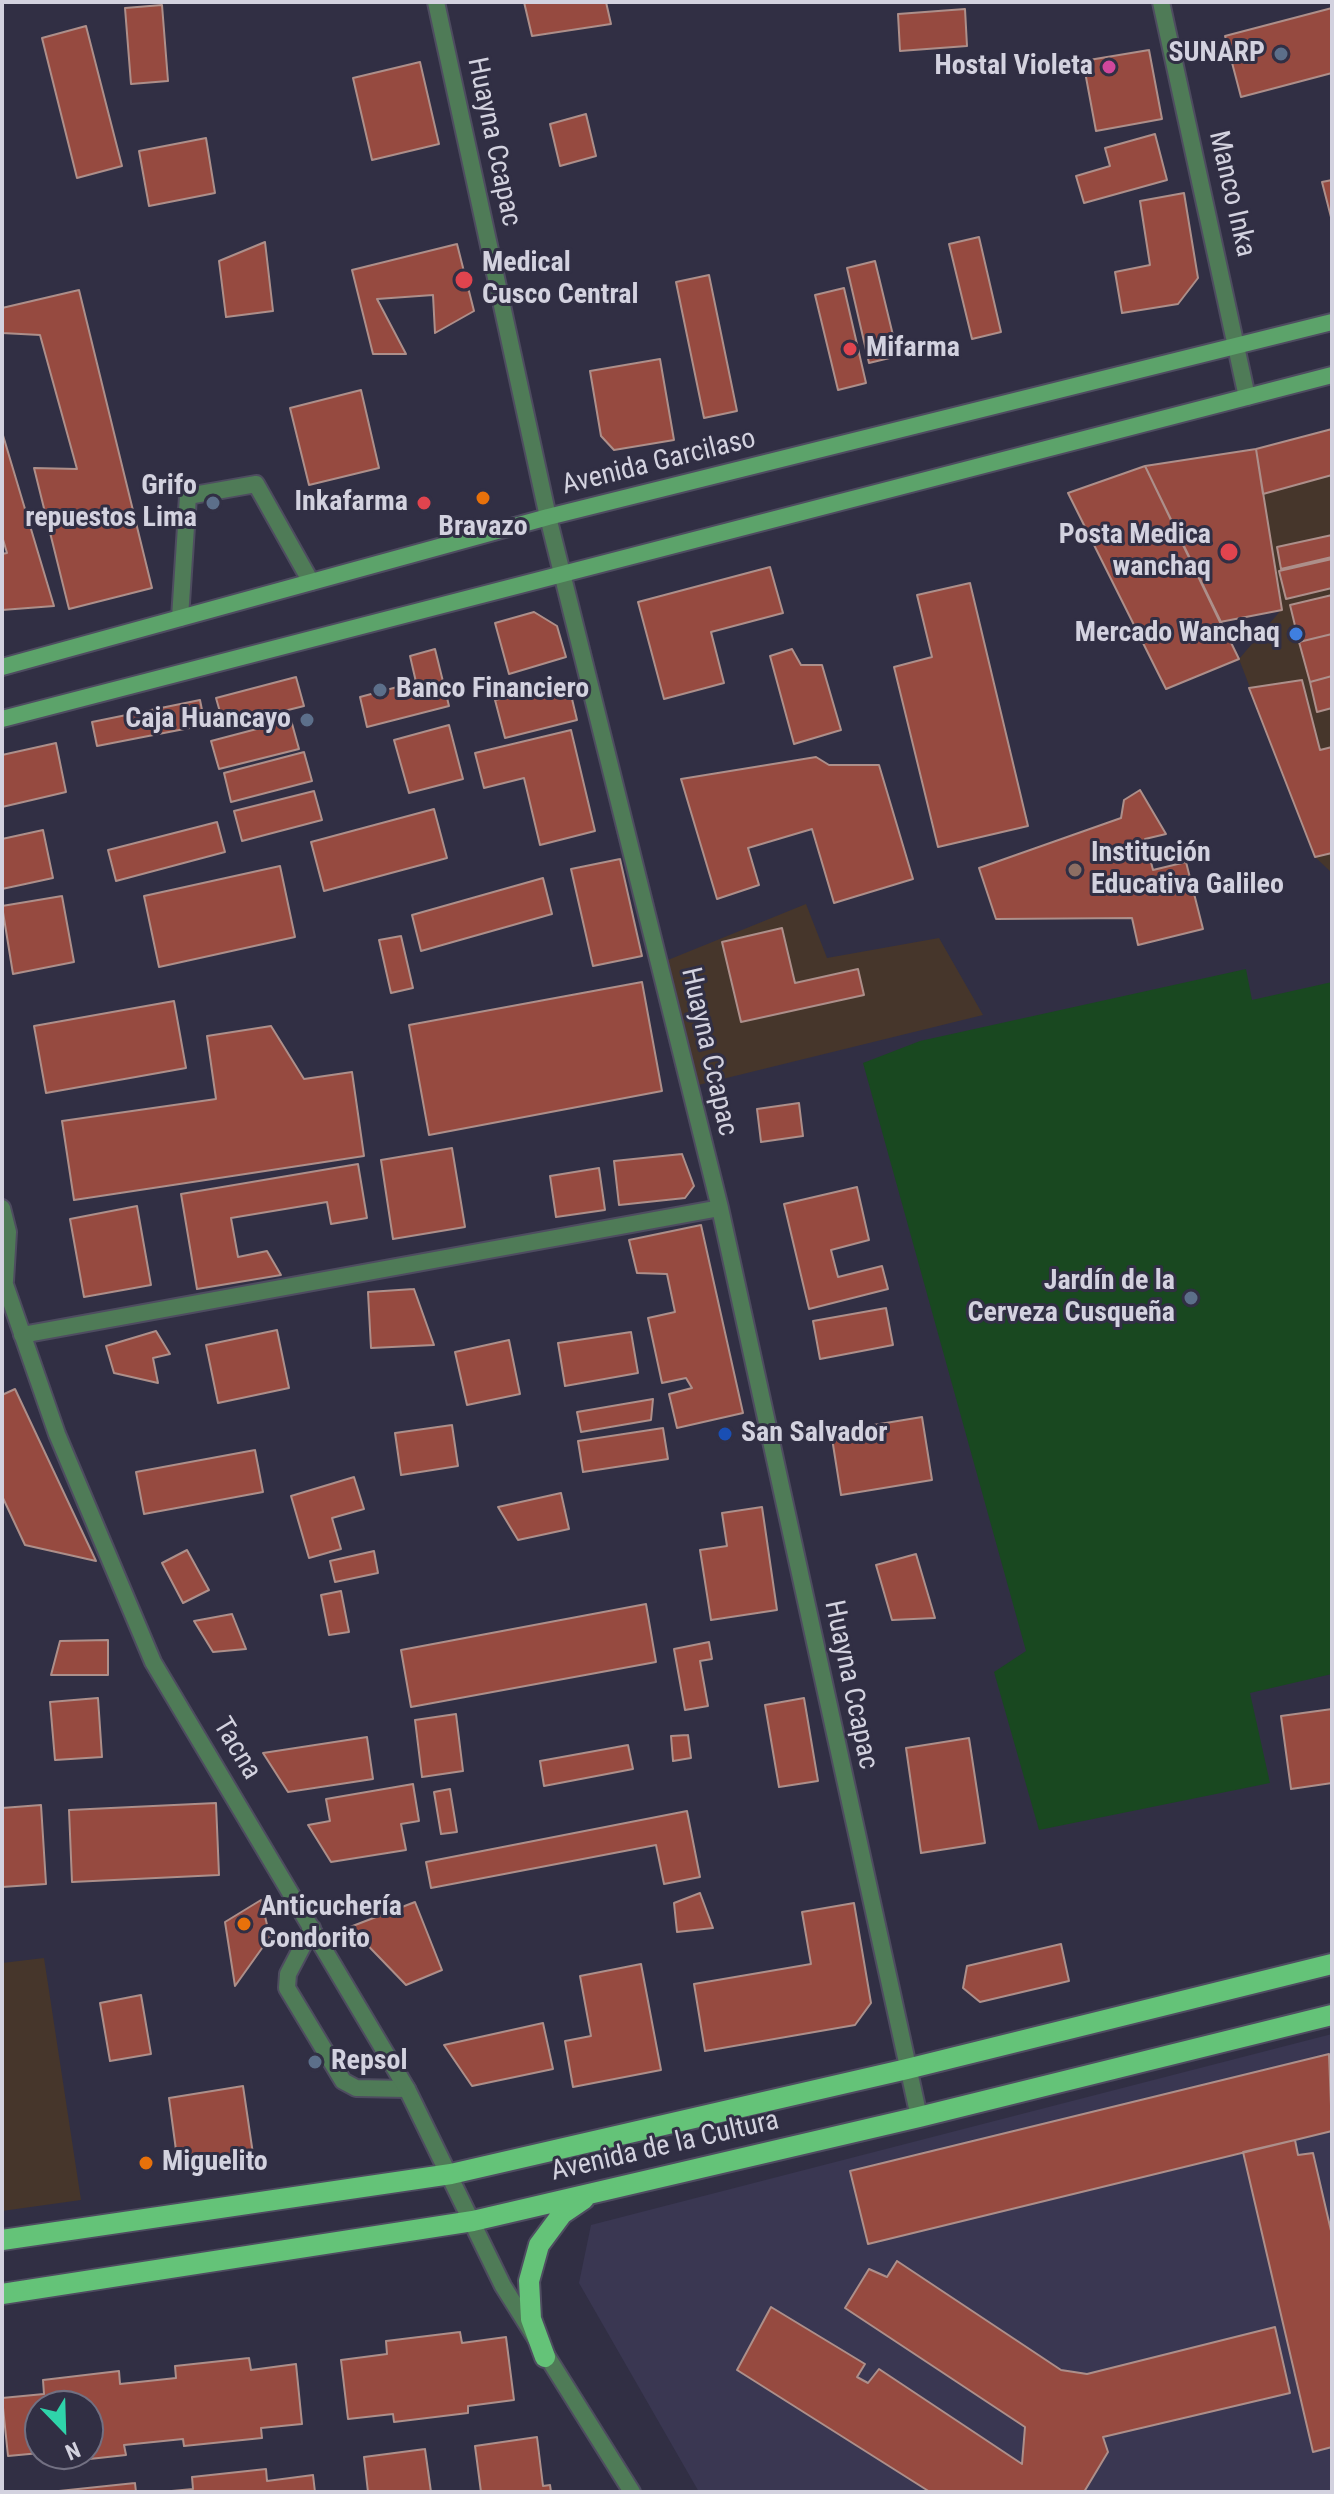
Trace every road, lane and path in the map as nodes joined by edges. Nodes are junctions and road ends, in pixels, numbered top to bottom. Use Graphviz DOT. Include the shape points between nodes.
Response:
graph roads {
  1 [pos="436,2"];
  2 [pos="1161,2"];
  3 [pos="1332,322"];
  4 [pos="1238,347"];
  5 [pos="1332,375"];
  6 [pos="1247,397"];
  7 [pos="548,517"];
  8 [pos="561,574"];
  9 [pos="311,582"];
  10 [pos="180,618"];
  11 [pos="2,667"];
  12 [pos="2,719"];
  13 [pos="2,1208"];
  14 [pos="720,1208"];
  15 [pos="4,1278"];
  16 [pos="22,1335"];
  17 [pos="312,1928"];
  18 [pos="1332,1964"];
  19 [pos="1332,2015"];
  20 [pos="907,2069"];
  21 [pos="407,2089"];
  22 [pos="919,2117"];
  23 [pos="451,2174"];
  24 [pos="594,2192"];
  25 [pos="473,2221"];
  26 [pos="2,2240"];
  27 [pos="2,2294"];
  28 [pos="545,2357"];
  29 [pos="632,2492"];
  1 -- 7 [label="street, Huayna Ccapac"];
  2 -- 4 [label="street, Manco Inka"];
  3 -- 4 [label="main road, Avenida Garcilaso"];
  4 -- 6 [label="street, Manco Inka"];
  4 -- 7 [label="main road, Avenida Garcilaso"];
  5 -- 6 [label="main road"];
  6 -- 8 [label="main road"];
  7 -- 8 [label="street, Huayna Ccapac"];
  7 -- 9 [label="main road, Avenida Garcilaso"];
  8 -- 12 [label="main road"];
  8 -- 14 [label="street, Huayna Ccapac"];
  9 -- 10 [label="main road, Avenida Garcilaso"];
  9 -- 10 [label="street" via="256,484 188,496"];
  10 -- 11 [label="main road, Avenida Garcilaso"];
  13 -- 15 [label="street, Tacna" via="8,1232"];
  14 -- 16 [label="street"];
  14 -- 20 [label="street, Huayna Ccapac"];
  15 -- 16 [label="street, Tacna"];
  16 -- 17 [label="street, Tacna" via="57,1434 153,1662"];
  17 -- 21 [label="street, Tacna"];
  17 -- 21 [label="street" via="288,1974 287,1988 343,2081 356,2088"];
  18 -- 20 [label="main road, Avenida de la Cultura"];
  19 -- 22 [label="main road, Avenida de la Cultura"];
  20 -- 22 [label="street, Huayna Ccapac"];
  20 -- 23 [label="main road, Avenida de la Cultura"];
  21 -- 23 [label="street, Tacna"];
  22 -- 24 [label="main road, Avenida de la Cultura"];
  23 -- 25 [label="street, Tacna"];
  23 -- 26 [label="main road, Avenida de la Cultura"];
  24 -- 25 [label="main road, Avenida de la Cultura"];
  24 -- 28 [label="main road" via="562,2214 539,2245 529,2281 531,2319"];
  25 -- 27 [label="main road, Avenida de la Cultura"];
  25 -- 28 [label="street, Tacna"];
  28 -- 29 [label="street, Tacna"];
}
